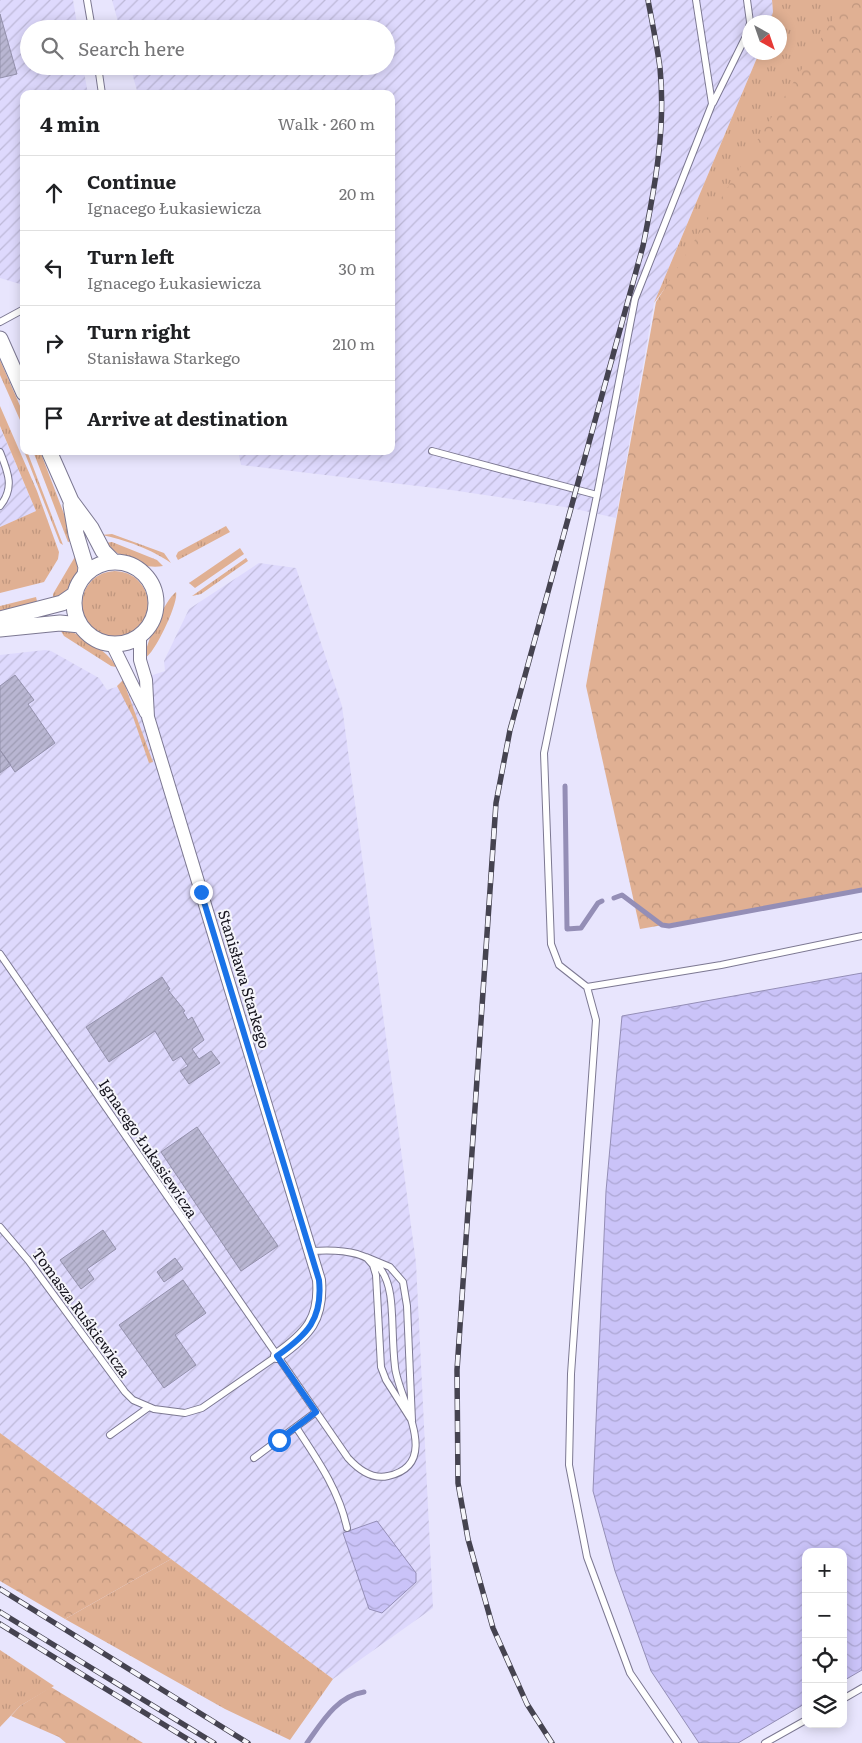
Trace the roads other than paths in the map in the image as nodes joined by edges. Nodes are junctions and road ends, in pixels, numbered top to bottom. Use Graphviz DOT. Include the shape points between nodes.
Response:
graph roads {
  1 [pos="88,0"];
  2 [pos="696,0"];
  3 [pos="747,0"];
  4 [pos="749,15"];
  5 [pos="91,20"];
  6 [pos="742,44"];
  7 [pos="99,75"];
  8 [pos="101,90"];
  9 [pos="712,104"];
  10 [pos="20,311"];
  11 [pos="0,322"];
  12 [pos="0,339"];
  13 [pos="20,384"];
  14 [pos="432,451"];
  15 [pos="0,452"];
  16 [pos="51,455"];
  17 [pos="597,494"];
  18 [pos="71,501"];
  19 [pos="0,506"];
  20 [pos="114,562"];
  21 [pos="85,575"];
  22 [pos="75,594"];
  23 [pos="0,619"];
  24 [pos="80,624"];
  25 [pos="0,629"];
  26 [pos="140,636"];
  27 [pos="112,644"];
  28 [pos="148,717"];
  29 [pos="862,936"];
  30 [pos="0,954"];
  31 [pos="587,987"];
  32 [pos="0,1227"];
  33 [pos="311,1250"];
  34 [pos="366,1257"];
  35 [pos="277,1356"];
  36 [pos="149,1407"];
  37 [pos="316,1412"];
  38 [pos="412,1421"];
  39 [pos="296,1427"];
  40 [pos="110,1435"];
  41 [pos="254,1458"];
  42 [pos="347,1528"];
  43 [pos="862,1688"];
  44 [pos="847,1697"];
  45 [pos="802,1722"];
  46 [pos="678,1743"];
  47 [pos="765,1743"];
  1 -- 5 [label="lane"];
  2 -- 9 [label="lane"];
  3 -- 4 [label="lane"];
  6 -- 9 [label="lane"];
  7 -- 8 [label="lane"];
  9 -- 17 [label="lane" via="635,299"];
  10 -- 11 [label="lane"];
  12 -- 13 [label="street"];
  14 -- 17 [label="lane"];
  15 -- 19 [label="lane" via="10,481 9,492"];
  16 -- 18 [label="street"];
  17 -- 31 [label="lane" via="544,753 551,944 559,965"];
  18 -- 20 [label="street" via="103,551"];
  18 -- 21 [label="street"];
  20 -- 21 [label="street" via="98,566"];
  20 -- 26 [label="street" via="137,569 152,586 155,614"];
  21 -- 22 [label="street"];
  22 -- 23 [label="street" via="62,603"];
  22 -- 24 [label="street" via="74,609"];
  24 -- 25 [label="street" via="60,622"];
  24 -- 27 [label="street" via="99,642"];
  26 -- 27 [label="street" via="127,643"];
  26 -- 28 [label="street"];
  27 -- 28 [label="street"];
  28 -- 33 [label="street, Stanisława Starkego"];
  29 -- 31 [label="lane" via="721,965"];
  30 -- 35 [label="lane, Ignacego Łukasiewicza"];
  31 -- 46 [label="lane" via="596,1020 571,1374 569,1465 587,1557 630,1673"];
  32 -- 36 [label="lane, Tomasza Ruśkiewicza" via="125,1392 133,1400"];
  33 -- 34 [label="lane" via="347,1250"];
  33 -- 35 [label="street, Stanisława Starkego" via="320,1294 316,1314 304,1335"];
  34 -- 38 [label="lane" via="376,1275 381,1367"];
  34 -- 38 [label="lane" via="384,1274 391,1290 395,1370"];
  34 -- 38 [label="lane" via="390,1267 403,1282"];
  35 -- 36 [label="lane, Tomasza Ruśkiewicza" via="202,1408 175,1414"];
  35 -- 37 [label="lane, Ignacego Łukasiewicza"];
  36 -- 40 [label="lane"];
  37 -- 38 [label="lane, Ignacego Łukasiewicza" via="356,1466 374,1476 386,1477 397,1473 413,1458 416,1448"];
  37 -- 39 [label="lane"];
  39 -- 41 [label="lane"];
  39 -- 42 [label="lane" via="330,1482"];
  43 -- 44 [label="lane"];
  45 -- 47 [label="lane"];
}
